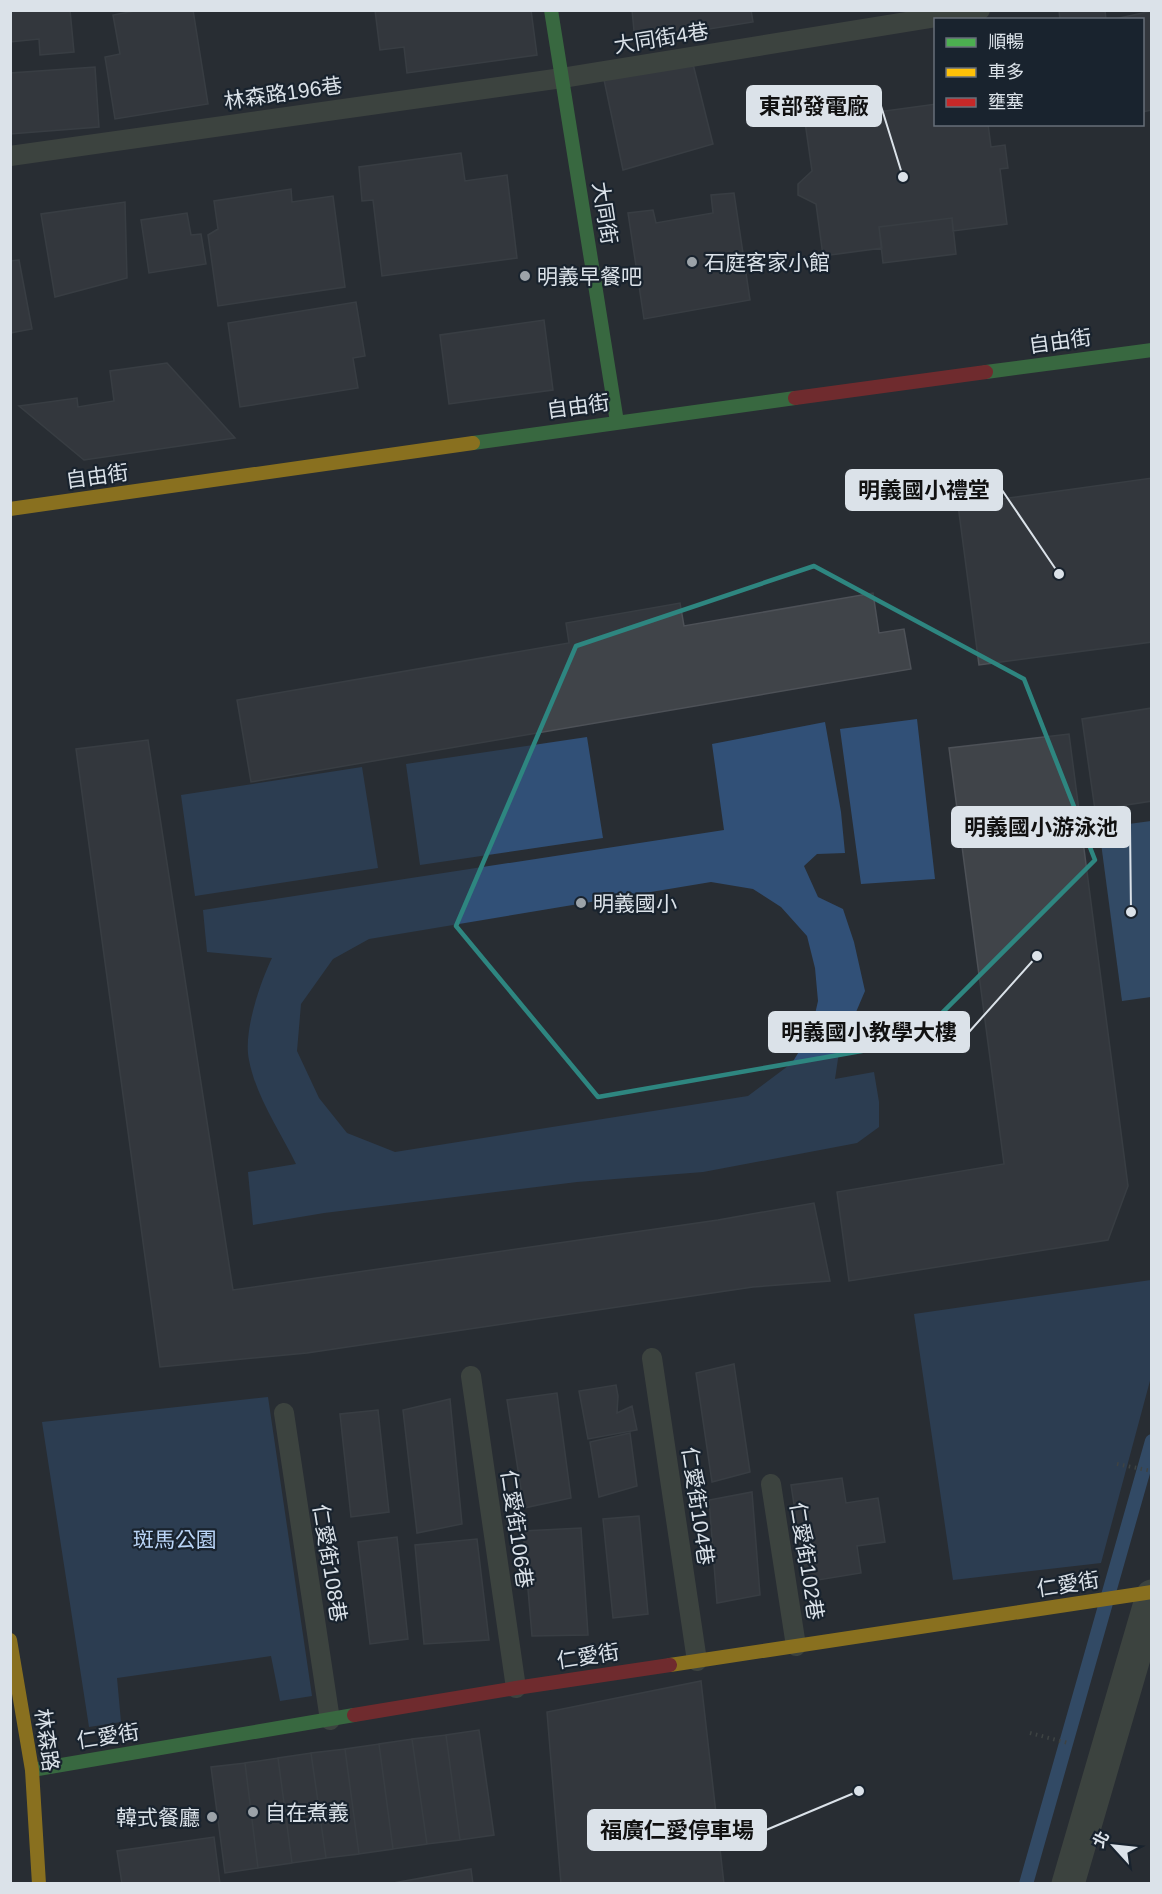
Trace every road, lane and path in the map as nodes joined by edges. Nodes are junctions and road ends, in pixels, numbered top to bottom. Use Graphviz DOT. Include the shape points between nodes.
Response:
graph roads {
  1 [pos="551,10"];
  2 [pos="980,10"];
  3 [pos="562,78"];
  4 [pos="10,156"];
  5 [pos="1152,350"];
  6 [pos="617,422"];
  7 [pos="10,509"];
  8 [pos="652,1358"];
  9 [pos="471,1376"];
  10 [pos="284,1413"];
  11 [pos="1117,1464"];
  12 [pos="1152,1470"];
  13 [pos="771,1484"];
  14 [pos="1142,1595"];
  15 [pos="10,1640"];
  16 [pos="796,1646"];
  17 [pos="697,1661"];
  18 [pos="516,1688"];
  19 [pos="330,1720"];
  20 [pos="1030,1732"];
  21 [pos="1049,1738"];
  22 [pos="32,1770"];
  23 [pos="10,1773"];
  24 [pos="39,1884"];
  25 [pos="1068,1884"];
  1 -- 3 [label="street, 大同街"];
  2 -- 3 [label="lane, 大同街4巷"];
  3 -- 4 [label="lane, 林森路196巷"];
  3 -- 6 [label="street, 大同街"];
  5 -- 6 [label="street, 自由街"];
  6 -- 7 [label="street, 自由街"];
  8 -- 17 [label="lane, 仁愛街104巷"];
  9 -- 18 [label="lane, 仁愛街106巷"];
  10 -- 19 [label="lane, 仁愛街108巷"];
  11 -- 12 [label="path"];
  13 -- 16 [label="lane, 仁愛街102巷"];
  14 -- 16 [label="street, 仁愛街"];
  14 -- 25 [label="street"];
  15 -- 22 [label="street, 林森路"];
  16 -- 17 [label="street, 仁愛街"];
  17 -- 18 [label="street, 仁愛街"];
  18 -- 19 [label="street, 仁愛街"];
  19 -- 22 [label="street, 仁愛街"];
  20 -- 21 [label="path"];
  22 -- 23 [label="lane"];
  22 -- 24 [label="street, 林森路"];
}
